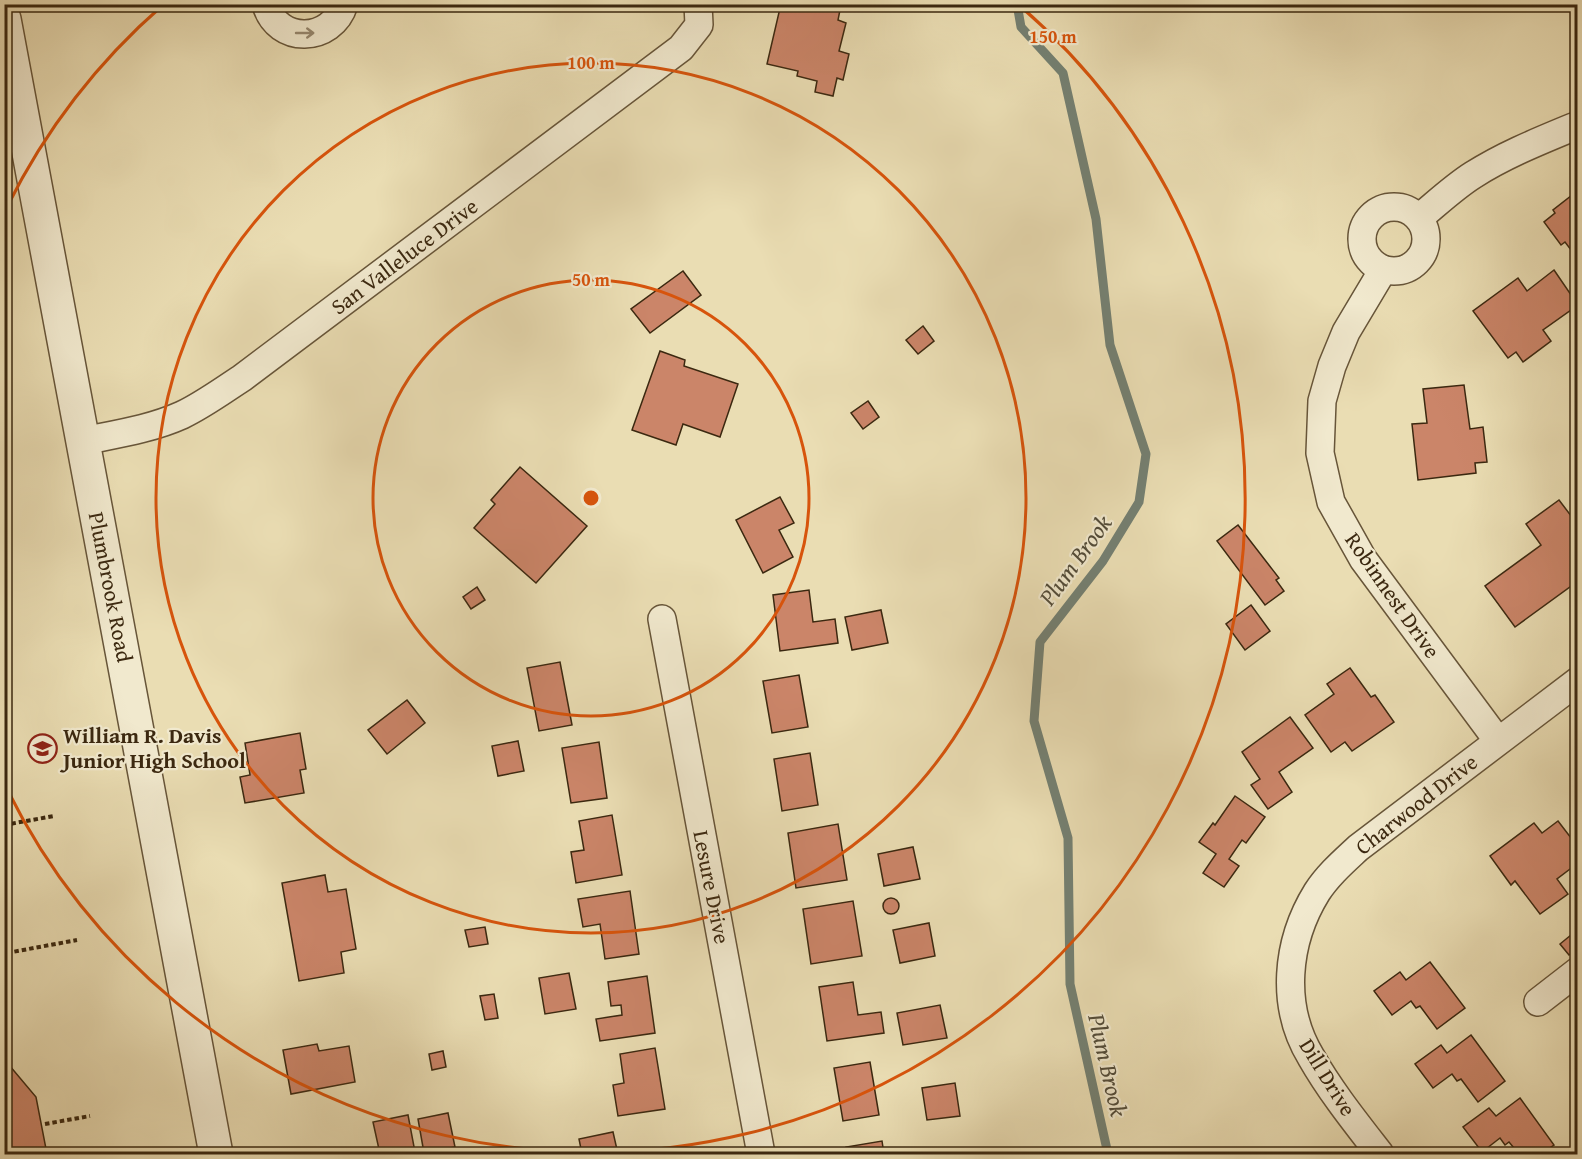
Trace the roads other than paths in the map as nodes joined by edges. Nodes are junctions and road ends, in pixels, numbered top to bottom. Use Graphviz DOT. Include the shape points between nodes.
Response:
graph roads {
  1 [pos="266,4"];
  2 [pos="344,4"];
  3 [pos="699,15"];
  4 [pos="4,19"];
  5 [pos="1578,125"];
  6 [pos="1419,219"];
  7 [pos="1383,270"];
  8 [pos="83,441"];
  9 [pos="662,619"];
  10 [pos="1578,681"];
  11 [pos="1498,741"];
  12 [pos="1291,957"];
  13 [pos="1578,971"];
  14 [pos="1538,1002"];
  15 [pos="216,1155"];
  16 [pos="761,1155"];
  17 [pos="1380,1155"];
  1 -- 2 [label="street, one-way" via="274,21 298,34 324,31 342,12"];
  3 -- 8 [label="street, San Valleluce Drive" via="681,48 216,395 183,415 155,425"];
  4 -- 8 [label="street, Plumbrook Road"];
  5 -- 6 [label="street" via="1494,162"];
  6 -- 7 [label="street" via="1427,238 1421,258 1404,270"];
  6 -- 7 [label="street" via="1401,207 1380,210 1371,217 1362,236 1363,247 1367,257"];
  7 -- 11 [label="street, Robinnest Drive" via="1346,332 1322,401 1320,453 1331,502 1363,559"];
  8 -- 15 [label="street, Plumbrook Road"];
  9 -- 16 [label="street, Lesure Drive"];
  10 -- 11 [label="street, Charwood Drive"];
  11 -- 12 [label="street, Charwood Drive" via="1337,868 1318,890 1303,917"];
  12 -- 17 [label="street, Dill Drive" via="1294,1017 1309,1056"];
  13 -- 14 [label="street"];
}
